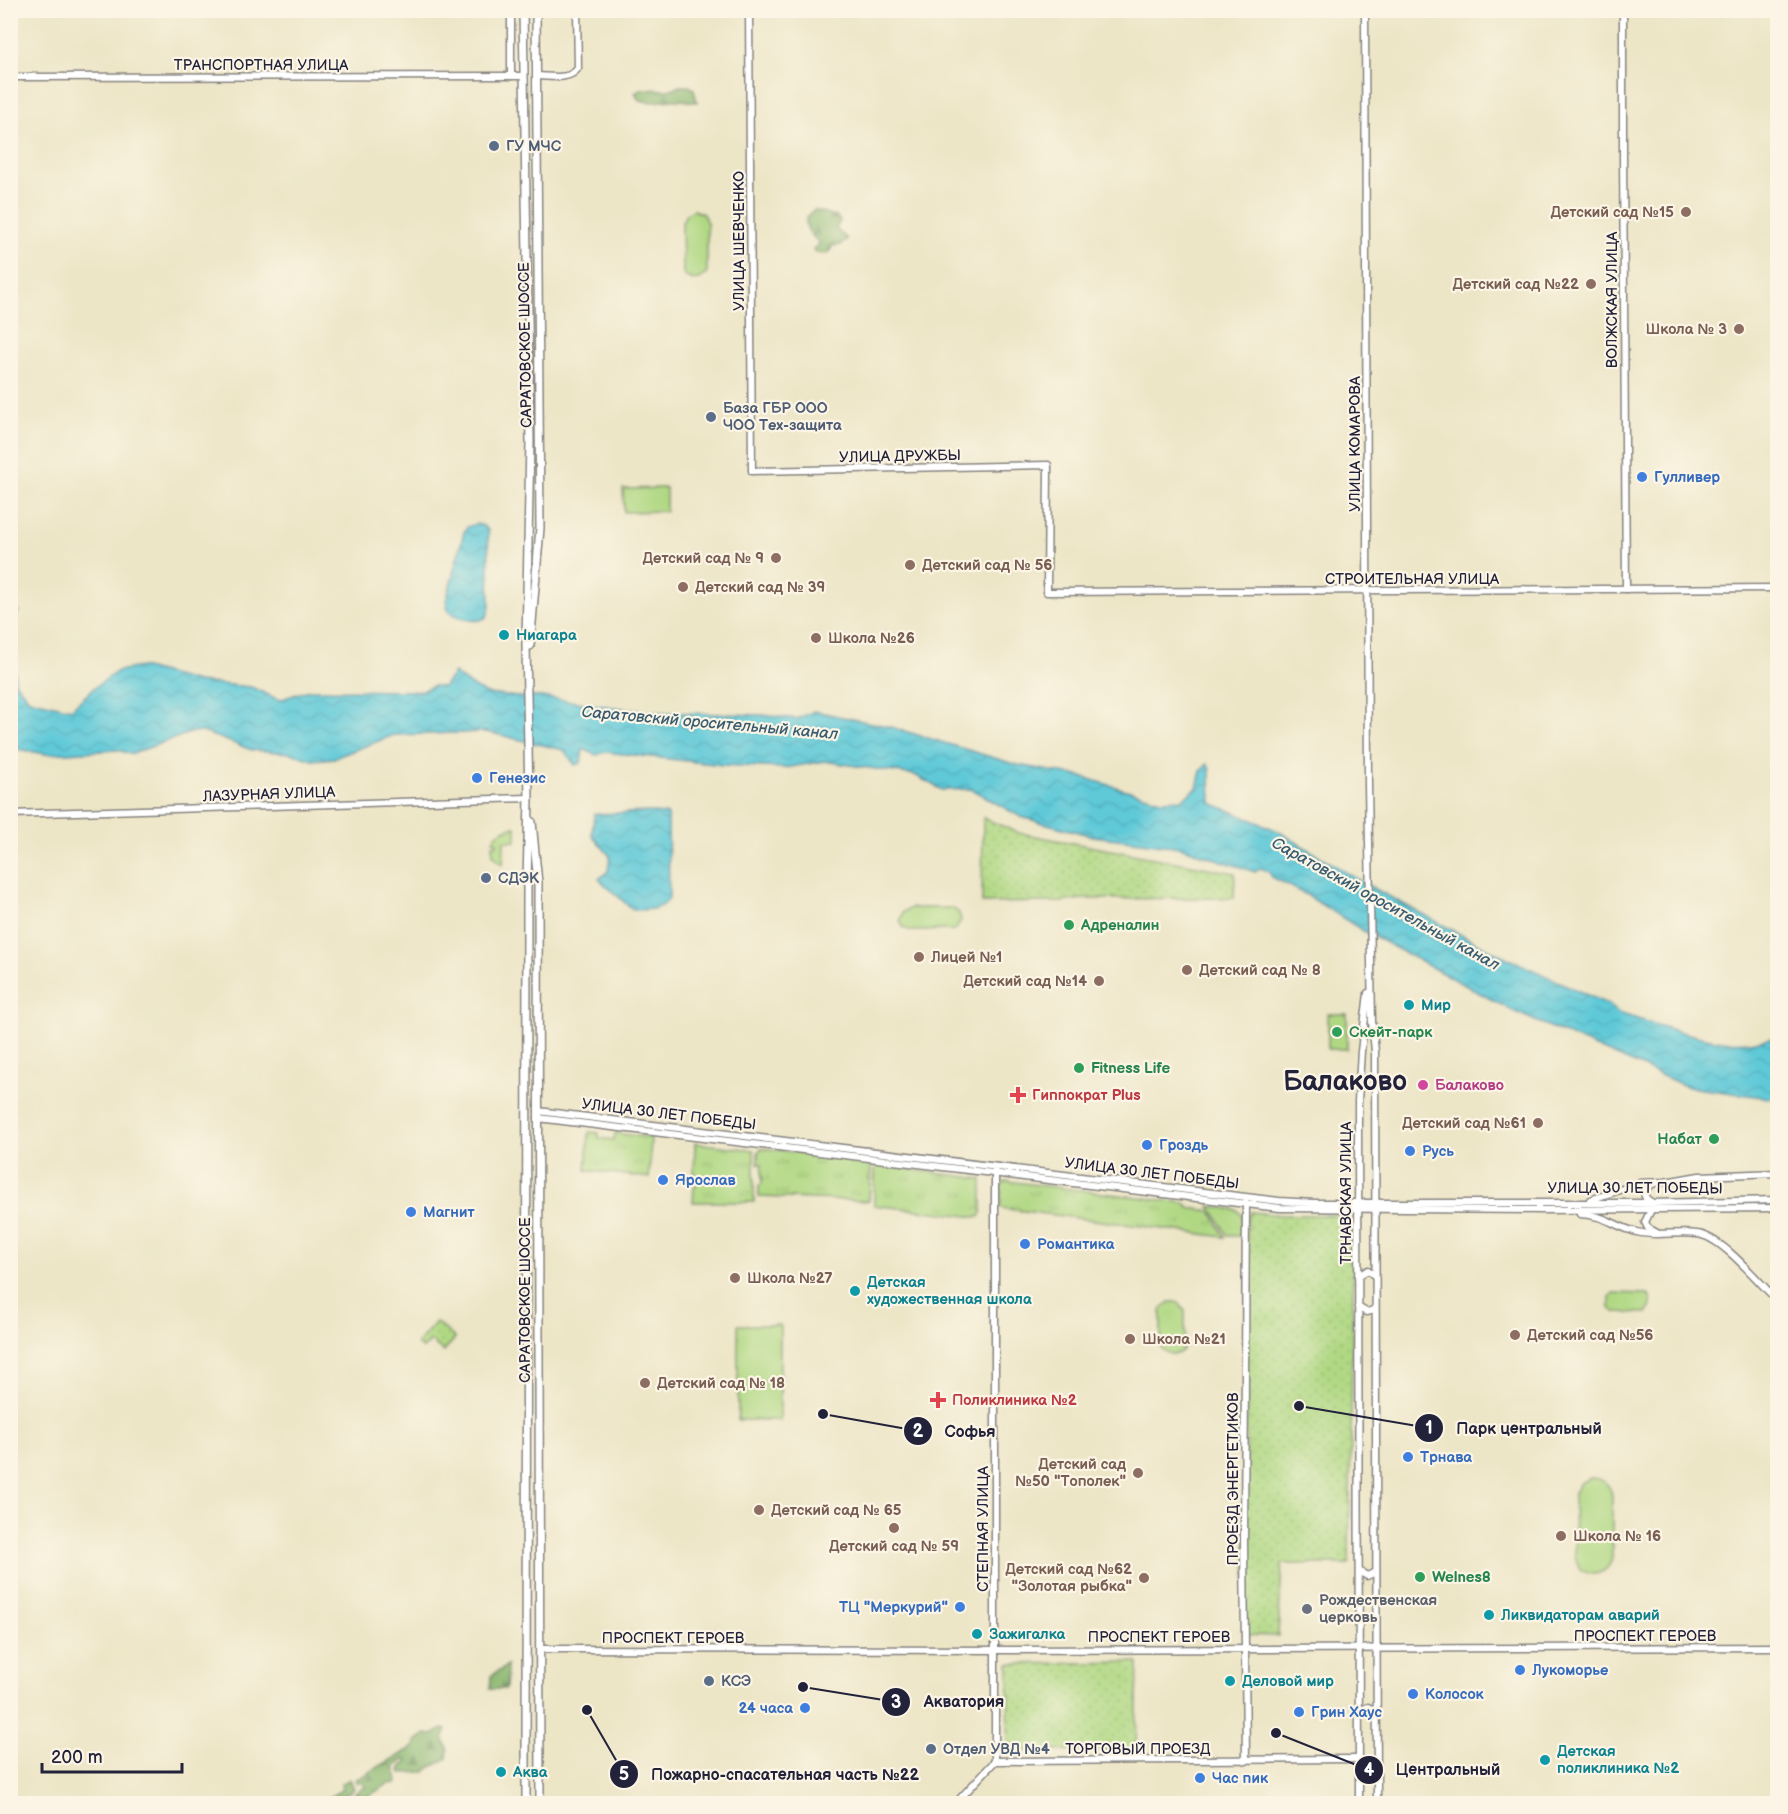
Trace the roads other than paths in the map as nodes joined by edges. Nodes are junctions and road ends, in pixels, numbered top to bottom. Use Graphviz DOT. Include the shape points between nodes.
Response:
graph roads {
  1 [pos="511,10"];
  2 [pos="523,10"];
  3 [pos="536,10"];
  4 [pos="578,10"];
  5 [pos="750,10"];
  6 [pos="1365,10"];
  7 [pos="1623,10"];
  8 [pos="511,76"];
  9 [pos="524,76"];
  10 [pos="537,76"];
  11 [pos="10,77"];
  12 [pos="752,471"];
  13 [pos="528,560"];
  14 [pos="538,565"];
  15 [pos="1778,588"];
  16 [pos="1626,589"];
  17 [pos="1368,590"];
  18 [pos="1047,592"];
  19 [pos="527,679"];
  20 [pos="529,798"];
  21 [pos="10,814"];
  22 [pos="531,842"];
  23 [pos="1370,960"];
  24 [pos="1361,1051"];
  25 [pos="1375,1051"];
  26 [pos="527,1114"];
  27 [pos="538,1115"];
  28 [pos="995,1171"];
  29 [pos="1778,1173"];
  30 [pos="1657,1182"];
  31 [pos="1778,1200"];
  32 [pos="1246,1201"];
  33 [pos="1578,1202"];
  34 [pos="1374,1205"];
  35 [pos="1358,1206"];
  36 [pos="1652,1206"];
  37 [pos="1778,1208"];
  38 [pos="1545,1210"];
  39 [pos="1658,1233"];
  40 [pos="1358,1275"];
  41 [pos="1375,1277"];
  42 [pos="526,1300"];
  43 [pos="539,1300"];
  44 [pos="1778,1301"];
  45 [pos="1358,1307"];
  46 [pos="1375,1310"];
  47 [pos="1359,1571"];
  48 [pos="1376,1572"];
  49 [pos="525,1592"];
  50 [pos="540,1592"];
  51 [pos="1778,1647"];
  52 [pos="540,1649"];
  53 [pos="1245,1649"];
  54 [pos="1359,1649"];
  55 [pos="1376,1649"];
  56 [pos="995,1650"];
  57 [pos="1359,1711"];
  58 [pos="1376,1712"];
  59 [pos="525,1715"];
  60 [pos="540,1715"];
  61 [pos="1359,1759"];
  62 [pos="995,1761"];
  63 [pos="1245,1761"];
  64 [pos="526,1803"];
  65 [pos="540,1803"];
  66 [pos="955,1803"];
  67 [pos="1359,1803"];
  68 [pos="1377,1803"];
  1 -- 8 [label="main road"];
  2 -- 9 [label="main road, САРАТОВСКОЕ ШОССЕ"];
  3 -- 10 [label="main road, САРАТОВСКОЕ ШОССЕ"];
  4 -- 10 [label="main road" via="578,68 566,77"];
  5 -- 12 [label="main road, УЛИЦА ШЕВЧЕНКО"];
  6 -- 17 [label="main road, УЛИЦА КОМАРОВА"];
  7 -- 16 [label="main road, ВОЛЖСКАЯ УЛИЦА"];
  8 -- 9 [label="main road, ТРАНСПОРТНАЯ УЛИЦА"];
  8 -- 11 [label="main road, ТРАНСПОРТНАЯ УЛИЦА"];
  9 -- 10 [label="main road"];
  9 -- 13 [label="main road, САРАТОВСКОЕ ШОССЕ" via="530,438"];
  10 -- 14 [label="main road, САРАТОВСКОЕ ШОССЕ"];
  12 -- 18 [label="main road, УЛИЦА ДРУЖБЫ" via="1048,465"];
  13 -- 14 [label="main road" via="531,566"];
  13 -- 19 [label="main road, САРАТОВСКОЕ ШОССЕ"];
  14 -- 19 [label="main road, САРАТОВСКОЕ ШОССЕ"];
  15 -- 16 [label="main road, СТРОИТЕЛЬНАЯ УЛИЦА"];
  16 -- 17 [label="main road, СТРОИТЕЛЬНАЯ УЛИЦА"];
  17 -- 18 [label="main road, СТРОИТЕЛЬНАЯ УЛИЦА"];
  17 -- 23 [label="main road, УЛИЦА КОМАРОВА"];
  19 -- 20 [label="main road, САРАТОВСКОЕ ШОССЕ"];
  20 -- 21 [label="main road, ЛАЗУРНАЯ УЛИЦА"];
  20 -- 22 [label="main road, САРАТОВСКОЕ ШОССЕ"];
  22 -- 26 [label="main road, САРАТОВСКОЕ ШОССЕ"];
  22 -- 27 [label="main road, САРАТОВСКОЕ ШОССЕ" via="538,884"];
  23 -- 24 [label="main road, ТРНАВСКАЯ УЛИЦА"];
  23 -- 25 [label="main road, ТРНАВСКАЯ УЛИЦА"];
  24 -- 25 [label="main road"];
  24 -- 35 [label="main road, ТРНАВСКАЯ УЛИЦА"];
  25 -- 34 [label="main road, ТРНАВСКАЯ УЛИЦА"];
  26 -- 27 [label="main road"];
  26 -- 42 [label="main road, САРАТОВСКОЕ ШОССЕ"];
  27 -- 28 [label="main road, УЛИЦА 30 ЛЕТ ПОБЕДЫ"];
  27 -- 43 [label="main road, САРАТОВСКОЕ ШОССЕ"];
  28 -- 32 [label="main road, УЛИЦА 30 ЛЕТ ПОБЕДЫ"];
  28 -- 56 [label="main road, СТЕПНАЯ УЛИЦА"];
  29 -- 30 [label="main road, УЛИЦА 30 ЛЕТ ПОБЕДЫ"];
  30 -- 33 [label="main road, УЛИЦА 30 ЛЕТ ПОБЕДЫ" via="1628,1186"];
  30 -- 36 [label="main road" via="1644,1191"];
  31 -- 36 [label="main road, УЛИЦА 30 ЛЕТ ПОБЕДЫ"];
  32 -- 35 [label="main road, УЛИЦА 30 ЛЕТ ПОБЕДЫ"];
  32 -- 53 [label="main road, ПРОЕЗД ЭНЕРГЕТИКОВ"];
  33 -- 34 [label="main road, УЛИЦА 30 ЛЕТ ПОБЕДЫ"];
  33 -- 36 [label="main road, УЛИЦА 30 ЛЕТ ПОБЕДЫ"];
  34 -- 35 [label="main road, УЛИЦА 30 ЛЕТ ПОБЕДЫ"];
  34 -- 38 [label="main road"];
  34 -- 41 [label="main road, ТРНАВСКАЯ УЛИЦА"];
  35 -- 40 [label="main road, ТРНАВСКАЯ УЛИЦА"];
  36 -- 37 [label="main road"];
  36 -- 38 [label="main road"];
  36 -- 39 [label="main road" via="1645,1218 1646,1225"];
  38 -- 39 [label="main road" via="1599,1216 1631,1231"];
  39 -- 44 [label="main road" via="1709,1236"];
  40 -- 41 [label="main road" via="1368,1270"];
  40 -- 45 [label="main road, ТРНАВСКАЯ УЛИЦА"];
  41 -- 46 [label="main road, ТРНАВСКАЯ УЛИЦА"];
  42 -- 43 [label="main road"];
  42 -- 49 [label="main road, САРАТОВСКОЕ ШОССЕ"];
  43 -- 50 [label="main road, САРАТОВСКОЕ ШОССЕ"];
  45 -- 46 [label="main road" via="1366,1312"];
  45 -- 47 [label="main road, ТРНАВСКАЯ УЛИЦА"];
  46 -- 48 [label="main road, ТРНАВСКАЯ УЛИЦА"];
  47 -- 48 [label="main road" via="1366,1576"];
  47 -- 54 [label="main road, ТРНАВСКАЯ УЛИЦА"];
  48 -- 55 [label="main road, ТРНАВСКАЯ УЛИЦА"];
  49 -- 50 [label="main road"];
  49 -- 59 [label="main road, САРАТОВСКОЕ ШОССЕ"];
  50 -- 52 [label="main road, САРАТОВСКОЕ ШОССЕ"];
  51 -- 55 [label="main road, ПРОСПЕКТ ГЕРОЕВ"];
  52 -- 56 [label="main road, ПРОСПЕКТ ГЕРОЕВ"];
  52 -- 60 [label="main road, САРАТОВСКОЕ ШОССЕ"];
  53 -- 54 [label="main road, ПРОСПЕКТ ГЕРОЕВ"];
  53 -- 56 [label="main road, ПРОСПЕКТ ГЕРОЕВ"];
  53 -- 63 [label="main road, ПРОЕЗД ЭНЕРГЕТИКОВ"];
  54 -- 55 [label="main road, ПРОСПЕКТ ГЕРОЕВ"];
  54 -- 57 [label="main road, ТРНАВСКАЯ УЛИЦА"];
  55 -- 58 [label="main road, ТРНАВСКАЯ УЛИЦА"];
  56 -- 62 [label="main road, СТЕПНАЯ УЛИЦА"];
  57 -- 58 [label="main road" via="1368,1707"];
  57 -- 61 [label="main road, ТРНАВСКАЯ УЛИЦА"];
  58 -- 68 [label="main road, ТРНАВСКАЯ УЛИЦА"];
  59 -- 60 [label="main road"];
  59 -- 64 [label="main road, САРАТОВСКОЕ ШОССЕ"];
  60 -- 65 [label="main road, САРАТОВСКОЕ ШОССЕ"];
  61 -- 63 [label="main road, ТОРГОВЫЙ ПРОЕЗД"];
  61 -- 67 [label="main road, ТРНАВСКАЯ УЛИЦА"];
  62 -- 63 [label="main road, ТОРГОВЫЙ ПРОЕЗД"];
  62 -- 66 [label="main road"];
}
